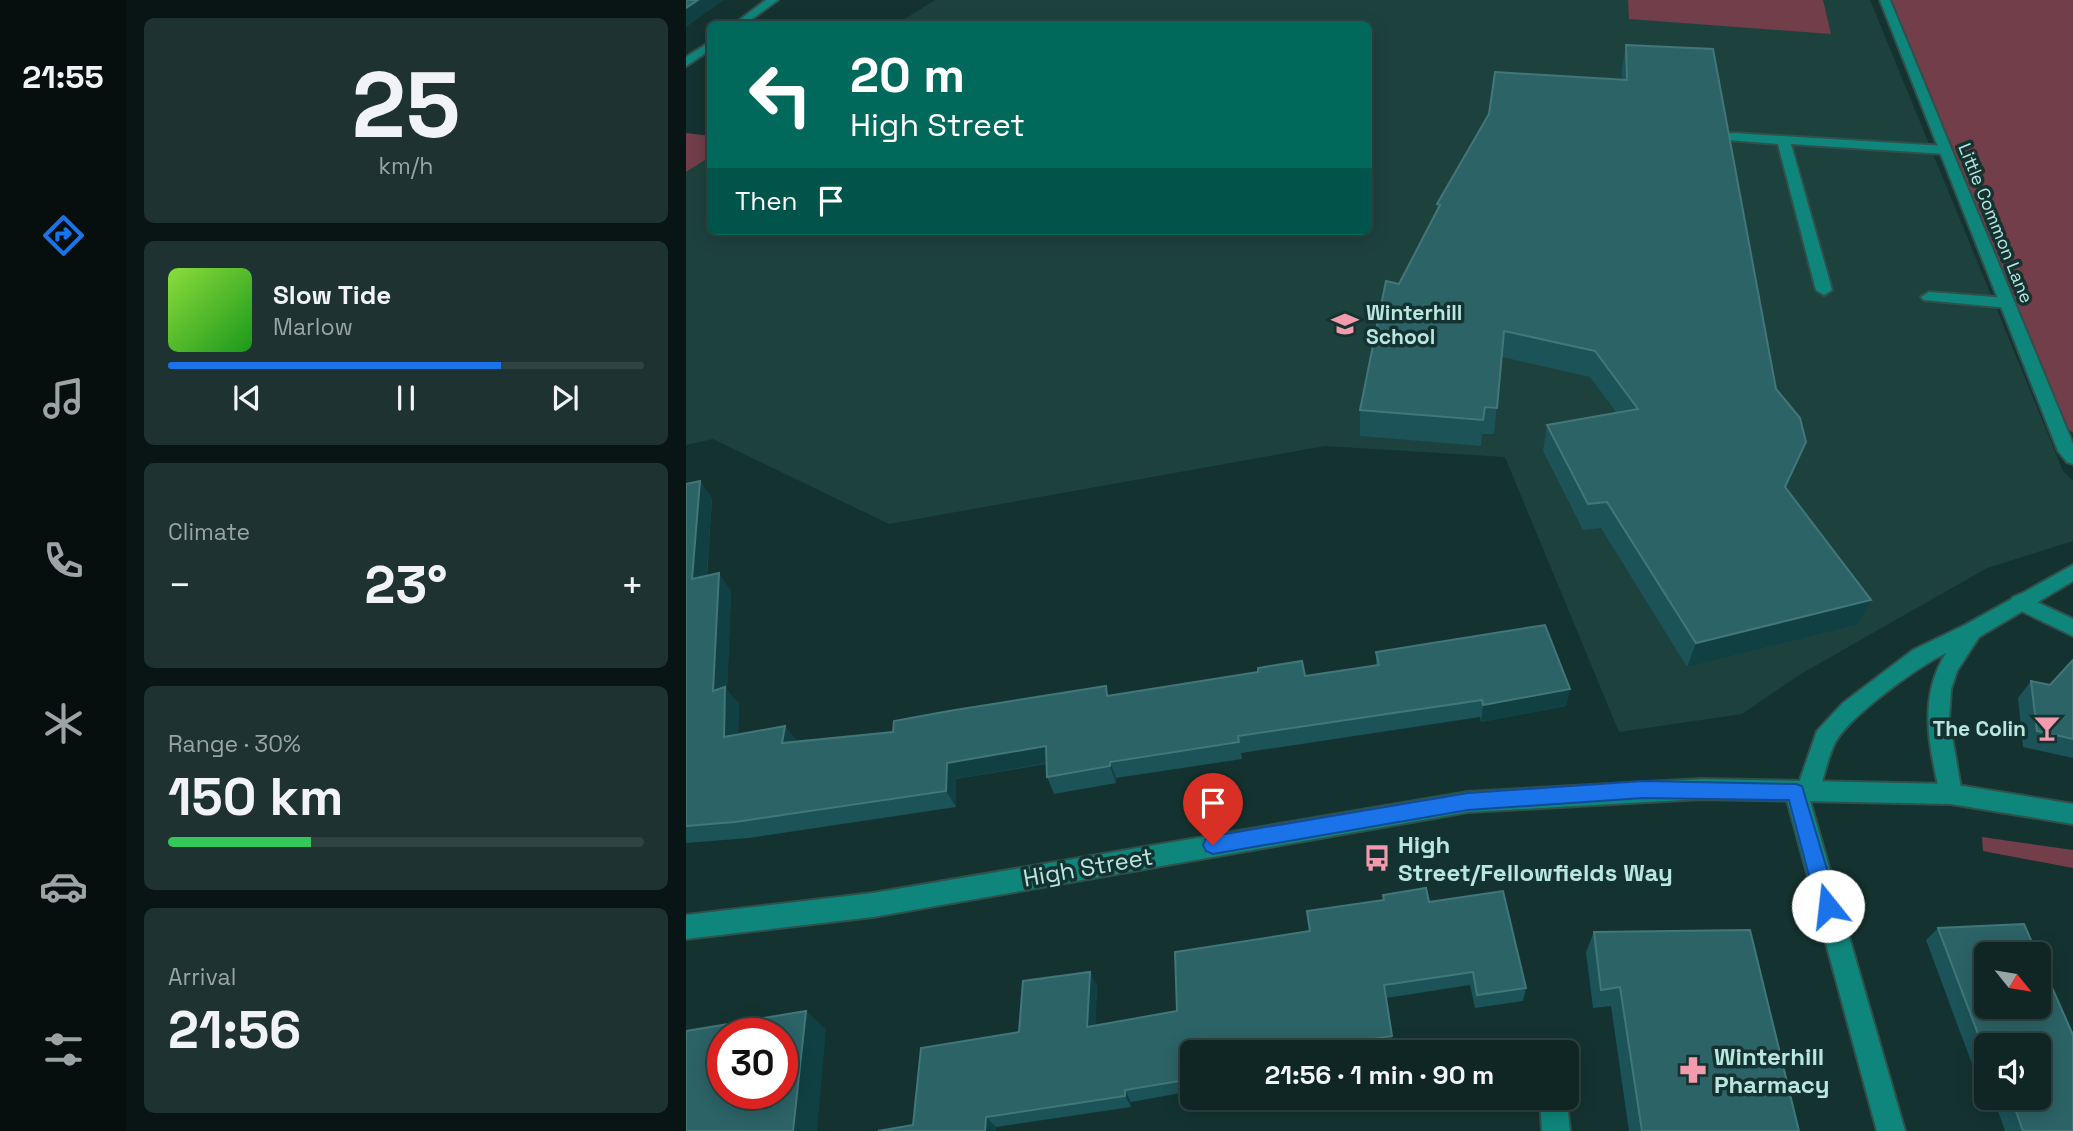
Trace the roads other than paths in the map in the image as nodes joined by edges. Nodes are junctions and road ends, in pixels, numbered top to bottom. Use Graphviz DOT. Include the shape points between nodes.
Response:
graph roads {
  1 [pos="773,0"];
  2 [pos="1885,0"];
  3 [pos="743,21"];
  4 [pos="707,47"];
  5 [pos="686,63"];
  6 [pos="1733,136"];
  7 [pos="1783,140"];
  8 [pos="1945,150"];
  9 [pos="1824,290"];
  10 [pos="1929,297"];
  11 [pos="2008,303"];
  12 [pos="2073,458"];
  13 [pos="2073,572"];
  14 [pos="2020,602"];
  15 [pos="2073,628"];
  16 [pos="1972,631"];
  17 [pos="1802,792"];
  18 [pos="1951,794"];
  19 [pos="2073,814"];
  20 [pos="686,927"];
  21 [pos="1555,1110"];
  22 [pos="1556,1131"];
  23 [pos="1891,1131"];
  1 -- 3 [label="street"];
  2 -- 8 [label="street, Little Common Lane"];
  4 -- 5 [label="street"];
  6 -- 7 [label="street"];
  7 -- 8 [label="street"];
  7 -- 9 [label="street"];
  8 -- 11 [label="street, Little Common Lane"];
  10 -- 11 [label="street"];
  11 -- 12 [label="street, Little Common Lane"];
  13 -- 14 [label="street"];
  14 -- 15 [label="street"];
  14 -- 16 [label="street"];
  16 -- 17 [label="street" via="1920,656 1851,709 1825,738"];
  16 -- 18 [label="street" via="1945,674 1938,708"];
  17 -- 18 [label="street, High Street"];
  17 -- 20 [label="street, High Street" via="1643,790 1468,802 873,905"];
  17 -- 23 [label="street"];
  18 -- 19 [label="street, High Street"];
  21 -- 22 [label="street"];
}
